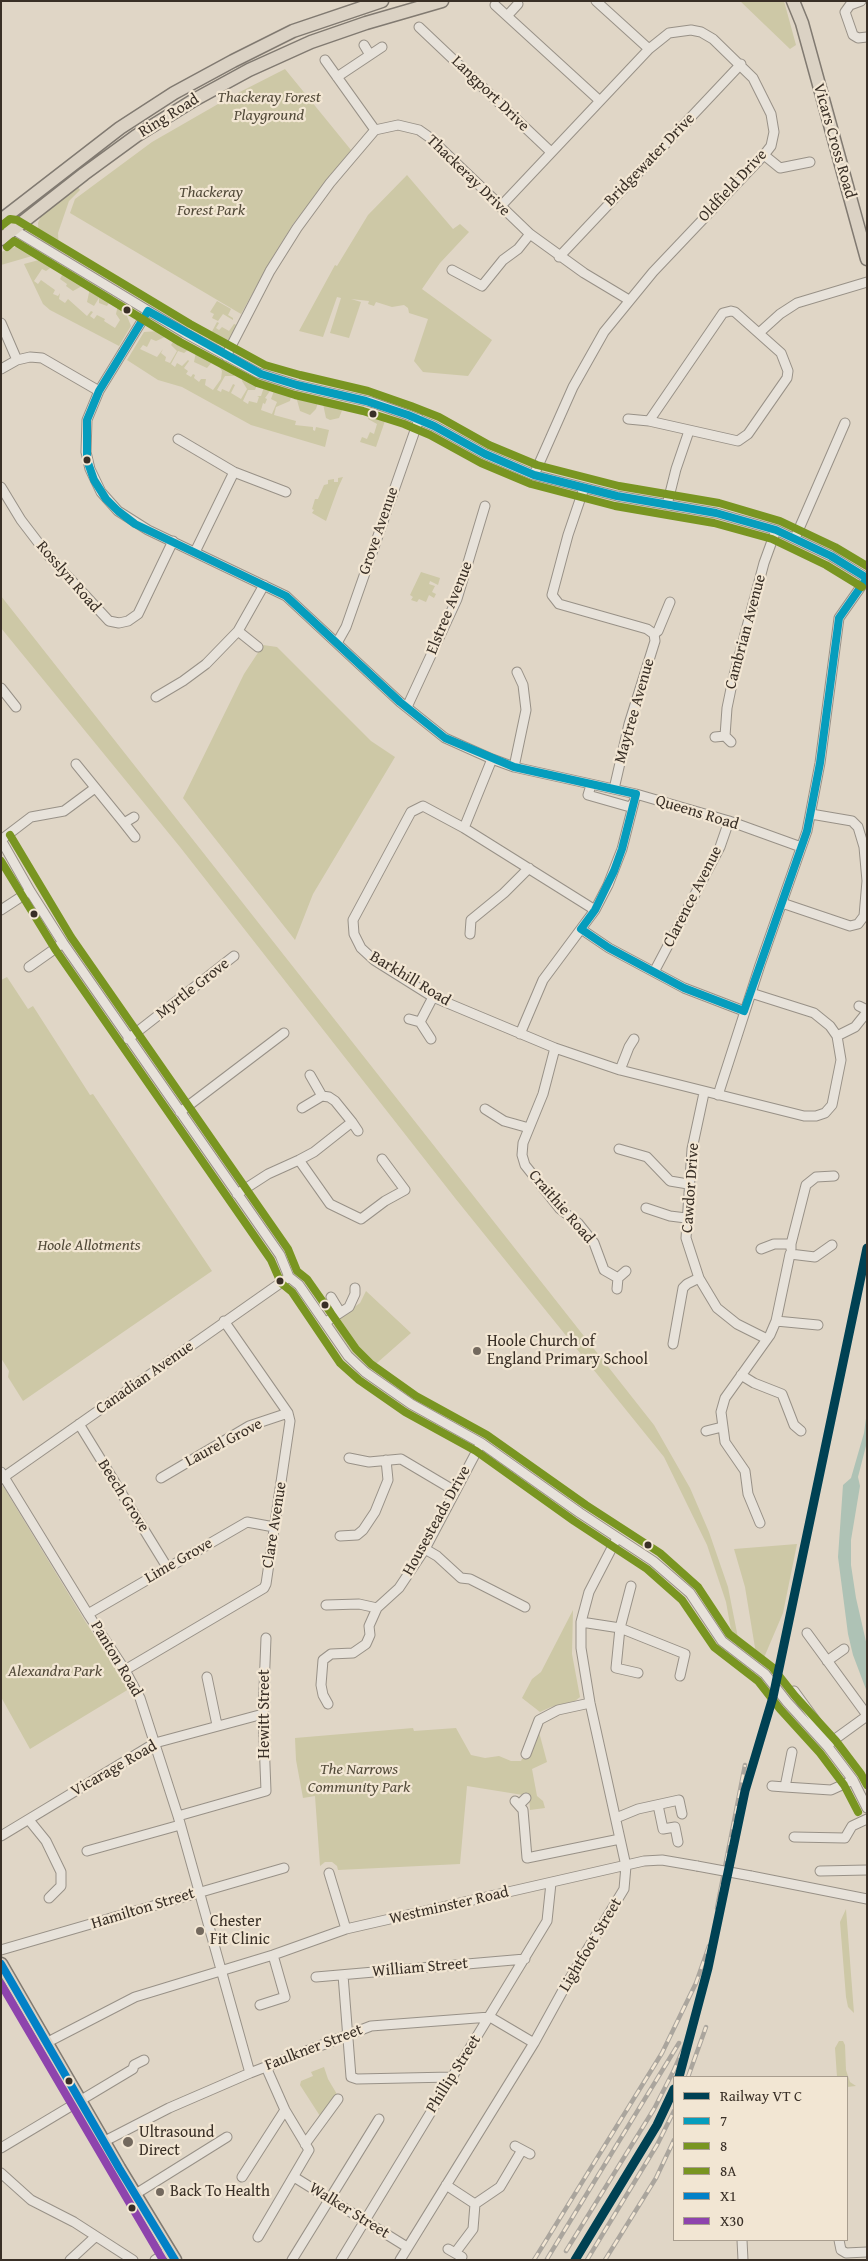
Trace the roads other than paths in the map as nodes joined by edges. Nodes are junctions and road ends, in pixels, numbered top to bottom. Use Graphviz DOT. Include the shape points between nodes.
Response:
graph roads {
  1 [pos="382,1"];
  2 [pos="442,1"];
  3 [pos="793,1"];
  4 [pos="800,1"];
  5 [pos="862,1"];
  6 [pos="597,2"];
  7 [pos="518,4"];
  8 [pos="495,5"];
  9 [pos="867,8"];
  10 [pos="507,16"];
  11 [pos="802,23"];
  12 [pos="419,27"];
  13 [pos="867,37"];
  14 [pos="364,45"];
  15 [pos="382,47"];
  16 [pos="649,50"];
  17 [pos="370,56"];
  18 [pos="325,60"];
  19 [pos="741,64"];
  20 [pos="337,77"];
  21 [pos="600,100"];
  22 [pos="375,130"];
  23 [pos="551,152"];
  24 [pos="764,155"];
  25 [pos="810,162"];
  26 [pos="500,207"];
  27 [pos="1,221"];
  28 [pos="13,229"];
  29 [pos="863,232"];
  30 [pos="530,234"];
  31 [pos="1,239"];
  32 [pos="559,257"];
  33 [pos="867,259"];
  34 [pos="452,270"];
  35 [pos="867,282"];
  36 [pos="629,300"];
  37 [pos="148,311"];
  38 [pos="1,323"];
  39 [pos="759,333"];
  40 [pos="226,356"];
  41 [pos="17,360"];
  42 [pos="1,369"];
  43 [pos="99,391"];
  44 [pos="419,419"];
  45 [pos="628,419"];
  46 [pos="649,421"];
  47 [pos="845,423"];
  48 [pos="689,431"];
  49 [pos="178,439"];
  50 [pos="234,472"];
  51 [pos="534,475"];
  52 [pos="1,486"];
  53 [pos="584,488"];
  54 [pos="286,492"];
  55 [pos="667,505"];
  56 [pos="485,506"];
  57 [pos="776,530"];
  58 [pos="795,538"];
  59 [pos="172,541"];
  60 [pos="195,552"];
  61 [pos="867,578"];
  62 [pos="264,585"];
  63 [pos="670,602"];
  64 [pos="238,631"];
  65 [pos="654,634"];
  66 [pos="337,643"];
  67 [pos="258,647"];
  68 [pos="517,672"];
  69 [pos="1,688"];
  70 [pos="156,697"];
  71 [pos="406,707"];
  72 [pos="16,708"];
  73 [pos="715,737"];
  74 [pos="492,759"];
  75 [pos="76,764"];
  76 [pos="514,767"];
  77 [pos="591,785"];
  78 [pos="95,788"];
  79 [pos="614,790"];
  80 [pos="633,804"];
  81 [pos="811,814"];
  82 [pos="134,817"];
  83 [pos="730,821"];
  84 [pos="124,823"];
  85 [pos="464,828"];
  86 [pos="135,837"];
  87 [pos="1,840"];
  88 [pos="801,847"];
  89 [pos="529,868"];
  90 [pos="30,891"];
  91 [pos="782,903"];
  92 [pos="1,910"];
  93 [pos="595,910"];
  94 [pos="462,917"];
  95 [pos="471,920"];
  96 [pos="581,929"];
  97 [pos="470,934"];
  98 [pos="63,943"];
  99 [pos="234,956"];
  100 [pos="29,967"];
  101 [pos="654,972"];
  102 [pos="751,994"];
  103 [pos="433,997"];
  104 [pos="864,1009"];
  105 [pos="744,1011"];
  106 [pos="408,1020"];
  107 [pos="420,1022"];
  108 [pos="284,1033"];
  109 [pos="520,1034"];
  110 [pos="837,1036"];
  111 [pos="128,1039"];
  112 [pos="431,1039"];
  113 [pos="629,1041"];
  114 [pos="555,1048"];
  115 [pos="620,1070"];
  116 [pos="310,1075"];
  117 [pos="704,1092"];
  118 [pos="322,1096"];
  119 [pos="718,1096"];
  120 [pos="302,1108"];
  121 [pos="485,1109"];
  122 [pos="180,1112"];
  123 [pos="352,1122"];
  124 [pos="528,1128"];
  125 [pos="358,1130"];
  126 [pos="619,1149"];
  127 [pos="382,1159"];
  128 [pos="299,1160"];
  129 [pos="834,1176"];
  130 [pos="688,1184"];
  131 [pos="237,1194"];
  132 [pos="646,1208"];
  133 [pos="686,1218"];
  134 [pos="791,1244"];
  135 [pos="832,1245"];
  136 [pos="761,1249"];
  137 [pos="790,1254"];
  138 [pos="626,1271"];
  139 [pos="289,1277"];
  140 [pos="618,1278"];
  141 [pos="699,1278"];
  142 [pos="355,1288"];
  143 [pos="617,1289"];
  144 [pos="331,1297"];
  145 [pos="340,1312"];
  146 [pos="224,1321"];
  147 [pos="776,1321"];
  148 [pos="326,1322"];
  149 [pos="818,1325"];
  150 [pos="767,1339"];
  151 [pos="673,1344"];
  152 [pos="741,1375"];
  153 [pos="288,1413"];
  154 [pos="79,1424"];
  155 [pos="722,1427"];
  156 [pos="706,1431"];
  157 [pos="801,1431"];
  158 [pos="481,1443"];
  159 [pos="349,1458"];
  160 [pos="386,1460"];
  161 [pos="2,1476"];
  162 [pos="161,1478"];
  163 [pos="455,1491"];
  164 [pos="760,1522"];
  165 [pos="274,1527"];
  166 [pos="340,1536"];
  167 [pos="617,1538"];
  168 [pos="425,1549"];
  169 [pos="167,1567"];
  170 [pos="631,1586"];
  171 [pos="326,1606"];
  172 [pos="524,1607"];
  173 [pos="377,1608"];
  174 [pos="88,1614"];
  175 [pos="581,1622"];
  176 [pos="620,1628"];
  177 [pos="807,1633"];
  178 [pos="266,1638"];
  179 [pos="844,1649"];
  180 [pos="827,1661"];
  181 [pos="125,1670"];
  182 [pos="638,1673"];
  183 [pos="680,1676"];
  184 [pos="207,1677"];
  185 [pos="794,1691"];
  186 [pos="590,1703"];
  187 [pos="328,1704"];
  188 [pos="263,1714"];
  189 [pos="867,1716"];
  190 [pos="218,1725"];
  191 [pos="155,1743"];
  192 [pos="830,1744"];
  193 [pos="792,1752"];
  194 [pos="526,1754"];
  195 [pos="853,1780"];
  196 [pos="772,1786"];
  197 [pos="785,1787"];
  198 [pos="526,1798"];
  199 [pos="658,1805"];
  200 [pos="867,1808"];
  201 [pos="682,1814"];
  202 [pos="616,1818"];
  203 [pos="867,1819"];
  204 [pos="29,1820"];
  205 [pos="179,1820"];
  206 [pos="1,1836"];
  207 [pos="620,1838"];
  208 [pos="794,1838"];
  209 [pos="678,1842"];
  210 [pos="87,1851"];
  211 [pos="626,1866"];
  212 [pos="284,1868"];
  213 [pos="867,1870"];
  214 [pos="330,1872"];
  215 [pos="820,1872"];
  216 [pos="551,1883"];
  217 [pos="198,1893"];
  218 [pos="49,1898"];
  219 [pos="867,1899"];
  220 [pos="346,1929"];
  221 [pos="1,1950"];
  222 [pos="273,1955"];
  223 [pos="525,1959"];
  224 [pos="1,1964"];
  225 [pos="220,1970"];
  226 [pos="343,1975"];
  227 [pos="316,1977"];
  228 [pos="260,2005"];
  229 [pos="490,2017"];
  230 [pos="347,2035"];
  231 [pos="46,2043"];
  232 [pos="534,2043"];
  233 [pos="144,2060"];
  234 [pos="266,2067"];
  235 [pos="250,2073"];
  236 [pos="452,2077"];
  237 [pos="338,2099"];
  238 [pos="79,2100"];
  239 [pos="285,2110"];
  240 [pos="379,2120"];
  241 [pos="227,2137"];
  242 [pos="103,2142"];
  243 [pos="307,2147"];
  244 [pos="1,2148"];
  245 [pos="522,2150"];
  246 [pos="1,2173"];
  247 [pos="242,2177"];
  248 [pos="294,2177"];
  249 [pos="446,2185"];
  250 [pos="134,2194"];
  251 [pos="330,2199"];
  252 [pos="475,2204"];
  253 [pos="366,2220"];
  254 [pos="95,2237"];
  255 [pos="258,2237"];
  256 [pos="742,2241"];
  257 [pos="839,2241"];
  258 [pos="407,2248"];
  259 [pos="867,2252"];
  260 [pos="455,2253"];
  261 [pos="172,2255"];
  262 [pos="70,2260"];
  263 [pos="133,2260"];
  264 [pos="155,2260"];
  265 [pos="292,2260"];
  266 [pos="342,2260"];
  267 [pos="400,2260"];
  268 [pos="743,2260"];
  1 -- 27 [label="highway, Ring Road" via="293,31 174,93 120,128"];
  2 -- 28 [label="highway, Ring Road" via="311,42 249,70 136,136"];
  3 -- 11 [label="highway, Vicars Cross Road"];
  4 -- 11 [label="highway, Vicars Cross Road"];
  5 -- 9 [label="street"];
  5 -- 13 [label="street" via="846,7 845,12 853,35"];
  6 -- 16 [label="street"];
  7 -- 10 [label="street"];
  8 -- 10 [label="street"];
  10 -- 21 [label="street"];
  11 -- 29 [label="highway, Vicars Cross Road"];
  12 -- 23 [label="street, Langport Drive" via="431,32"];
  14 -- 17 [label="street"];
  15 -- 17 [label="street"];
  16 -- 19 [label="street, Oldfield Drive" via="669,33 691,30 713,39"];
  16 -- 21 [label="street, Oldfield Drive"];
  17 -- 20 [label="street"];
  18 -- 20 [label="street"];
  19 -- 24 [label="street, Oldfield Drive" via="763,95 774,123 771,146"];
  19 -- 32 [label="street, Bridgewater Drive"];
  20 -- 22 [label="street"];
  21 -- 23 [label="street, Oldfield Drive"];
  22 -- 26 [label="street, Thackeray Drive" via="398,125 419,130"];
  22 -- 40 [label="street" via="330,183 298,228 270,271"];
  23 -- 26 [label="street, Oldfield Drive"];
  24 -- 25 [label="street" via="780,168"];
  24 -- 36 [label="street, Oldfield Drive"];
  26 -- 30 [label="street, Thackeray Drive"];
  27 -- 28 [label="street"];
  28 -- 31 [label="highway, Ring Road"];
  28 -- 37 [label="street"];
  29 -- 33 [label="highway, Vicars Cross Road"];
  30 -- 32 [label="street, Thackeray Drive"];
  30 -- 34 [label="street" via="480,287"];
  32 -- 36 [label="street, Thackeray Drive"];
  35 -- 39 [label="street" via="797,303"];
  36 -- 51 [label="street, Oldfield Drive" via="604,332 573,386"];
  37 -- 40 [label="street"];
  37 -- 43 [label="street, Queens Road"];
  38 -- 41 [label="street"];
  39 -- 46 [label="street" via="735,312 723,313"];
  39 -- 48 [label="street" via="781,353 788,371 788,378 769,405 748,434 738,441"];
  40 -- 44 [label="street" via="281,381 371,402"];
  41 -- 42 [label="street"];
  41 -- 43 [label="street" via="42,358"];
  43 -- 59 [label="street, Queens Road" via="87,420 86,442 90,469 97,486 124,516"];
  44 -- 51 [label="street" via="485,454"];
  44 -- 66 [label="street, Grove Avenue" via="346,627"];
  45 -- 46 [label="street"];
  46 -- 48 [label="street"];
  47 -- 58 [label="street"];
  48 -- 55 [label="street"];
  49 -- 50 [label="street"];
  50 -- 54 [label="street"];
  50 -- 60 [label="street"];
  51 -- 53 [label="street"];
  52 -- 59 [label="street, Rosslyn Road" via="47,554 109,621 128,621 138,614"];
  53 -- 55 [label="street"];
  53 -- 65 [label="street" via="552,594 559,604 647,629"];
  55 -- 57 [label="street" via="716,512"];
  56 -- 71 [label="street, Elstree Avenue" via="457,598"];
  57 -- 58 [label="street"];
  57 -- 73 [label="street, Cambrian Avenue" via="733,680 727,708 728,739"];
  58 -- 61 [label="street"];
  59 -- 60 [label="street, Queens Road"];
  60 -- 62 [label="street, Queens Road"];
  61 -- 81 [label="street" via="838,622"];
  62 -- 64 [label="street"];
  62 -- 66 [label="street, Queens Road" via="286,596"];
  63 -- 65 [label="street, Maytree Avenue"];
  64 -- 67 [label="street"];
  64 -- 70 [label="street" via="206,664"];
  65 -- 79 [label="street, Maytree Avenue" via="655,642 629,724"];
  66 -- 71 [label="street, Queens Road"];
  68 -- 76 [label="street" via="524,685 526,715"];
  69 -- 72 [label="street"];
  71 -- 74 [label="street, Queens Road" via="445,738"];
  74 -- 76 [label="street, Queens Road"];
  74 -- 85 [label="street"];
  75 -- 78 [label="street"];
  76 -- 77 [label="street, Queens Road"];
  77 -- 79 [label="street, Queens Road"];
  77 -- 80 [label="street, Queens Road" via="588,795"];
  78 -- 84 [label="street"];
  78 -- 87 [label="street" via="64,811 31,817"];
  79 -- 80 [label="street, Queens Road"];
  80 -- 83 [label="street, Queens Road"];
  80 -- 93 [label="street" via="620,857"];
  81 -- 88 [label="street"];
  81 -- 91 [label="street" via="852,822 858,827 864,847 864,916 858,924 850,926"];
  82 -- 84 [label="street"];
  83 -- 88 [label="street, Queens Road"];
  83 -- 101 [label="street, Clarence Avenue" via="720,847"];
  84 -- 86 [label="street"];
  85 -- 89 [label="street, Barkhill Road"];
  85 -- 103 [label="street, Barkhill Road" via="423,806 411,812 353,920 354,934 361,948 374,960"];
  87 -- 90 [label="street"];
  88 -- 91 [label="street"];
  89 -- 93 [label="street, Barkhill Road"];
  89 -- 95 [label="street"];
  90 -- 92 [label="street"];
  90 -- 98 [label="street"];
  91 -- 102 [label="street"];
  93 -- 96 [label="street"];
  94 -- 95 [label="street"];
  95 -- 97 [label="street"];
  96 -- 101 [label="street"];
  96 -- 109 [label="street" via="544,980"];
  98 -- 100 [label="street"];
  98 -- 111 [label="street"];
  99 -- 111 [label="street, Myrtle Grove"];
  101 -- 105 [label="street" via="684,988"];
  102 -- 105 [label="street"];
  102 -- 110 [label="street" via="814,1012"];
  103 -- 107 [label="street"];
  103 -- 109 [label="street, Barkhill Road"];
  104 -- 110 [label="street" via="856,1027"];
  105 -- 119 [label="street"];
  106 -- 107 [label="street"];
  107 -- 112 [label="street"];
  108 -- 122 [label="street"];
  109 -- 114 [label="street, Barkhill Road"];
  110 -- 119 [label="street, Barkhill Road" via="841,1060 836,1096 825,1113 804,1116"];
  111 -- 122 [label="street"];
  113 -- 115 [label="street"];
  114 -- 115 [label="street, Barkhill Road"];
  114 -- 124 [label="street, Craithie Road" via="543,1094"];
  115 -- 117 [label="street, Barkhill Road"];
  116 -- 118 [label="street"];
  117 -- 119 [label="street, Barkhill Road"];
  117 -- 130 [label="street, Cawdor Drive"];
  118 -- 120 [label="street"];
  118 -- 123 [label="street" via="335,1101"];
  121 -- 124 [label="street"];
  122 -- 131 [label="street"];
  123 -- 125 [label="street"];
  123 -- 128 [label="street"];
  124 -- 140 [label="street, Craithie Road" via="522,1155 525,1166 560,1210 578,1223 594,1243 604,1270"];
  126 -- 130 [label="street" via="647,1157 670,1181"];
  127 -- 128 [label="street" via="405,1190 361,1219 330,1204"];
  128 -- 131 [label="street" via="268,1174"];
  129 -- 134 [label="street" via="816,1177 806,1185"];
  130 -- 133 [label="street, Cawdor Drive"];
  131 -- 139 [label="street" via="280,1255"];
  132 -- 133 [label="street"];
  133 -- 141 [label="street, Cawdor Drive" via="686,1238"];
  134 -- 136 [label="street" via="774,1244"];
  134 -- 137 [label="street"];
  135 -- 137 [label="street" via="815,1257"];
  137 -- 147 [label="street"];
  138 -- 140 [label="street"];
  139 -- 146 [label="street, Canadian Avenue"];
  139 -- 148 [label="street" via="299,1285"];
  140 -- 143 [label="street"];
  141 -- 150 [label="street, Cawdor Drive" via="722,1313"];
  141 -- 151 [label="street" via="683,1288"];
  142 -- 145 [label="street" via="349,1307"];
  144 -- 145 [label="street"];
  145 -- 148 [label="street"];
  146 -- 153 [label="street"];
  146 -- 154 [label="street, Canadian Avenue"];
  147 -- 149 [label="street"];
  147 -- 150 [label="street"];
  148 -- 158 [label="street" via="348,1356 365,1372 411,1404"];
  150 -- 152 [label="street"];
  152 -- 155 [label="street" via="725,1398 721,1412"];
  152 -- 157 [label="street" via="782,1394 794,1425"];
  153 -- 162 [label="street, Laurel Grove" via="249,1426"];
  153 -- 165 [label="street, Clare Avenue" via="290,1421"];
  154 -- 161 [label="street, Canadian Avenue"];
  154 -- 169 [label="street, Beech Grove"];
  155 -- 156 [label="street"];
  155 -- 164 [label="street" via="725,1442 745,1471 748,1494"];
  158 -- 163 [label="street, Housesteads Drive"];
  158 -- 167 [label="street"];
  159 -- 160 [label="street" via="369,1462"];
  160 -- 163 [label="street" via="401,1459"];
  160 -- 166 [label="street" via="388,1480 375,1512 357,1535"];
  161 -- 174 [label="street, Panton Road"];
  163 -- 168 [label="street, Housesteads Drive"];
  165 -- 169 [label="street, Lime Grove" via="247,1522"];
  165 -- 181 [label="street, Clare Avenue" via="264,1588"];
  167 -- 175 [label="street, Lightfoot Street" via="589,1592"];
  167 -- 192 [label="street" via="690,1593 722,1640 765,1674 786,1702"];
  168 -- 172 [label="street" via="462,1578"];
  168 -- 173 [label="street, Housesteads Drive" via="399,1588"];
  169 -- 174 [label="street, Lime Grove"];
  170 -- 176 [label="street"];
  171 -- 173 [label="street" via="359,1604"];
  173 -- 187 [label="street" via="369,1626 370,1635 360,1650 331,1654 323,1660 321,1686"];
  174 -- 181 [label="street, Panton Road"];
  175 -- 176 [label="street"];
  175 -- 186 [label="street, Lightfoot Street" via="580,1648"];
  176 -- 182 [label="street" via="616,1668"];
  176 -- 183 [label="street" via="685,1654"];
  177 -- 180 [label="street"];
  178 -- 188 [label="street, Hewitt Street"];
  179 -- 180 [label="street"];
  180 -- 189 [label="street"];
  181 -- 191 [label="street, Panton Road" via="140,1698"];
  184 -- 190 [label="street"];
  185 -- 192 [label="street"];
  186 -- 194 [label="street" via="558,1710 539,1720"];
  186 -- 202 [label="street, Lightfoot Street"];
  188 -- 190 [label="street, Vicarage Road"];
  188 -- 205 [label="street, Hewitt Street" via="266,1791"];
  189 -- 192 [label="street"];
  190 -- 191 [label="street, Vicarage Road"];
  191 -- 204 [label="street, Vicarage Road"];
  191 -- 205 [label="street, Panton Road"];
  192 -- 195 [label="street"];
  193 -- 197 [label="street"];
  195 -- 197 [label="street" via="831,1790"];
  195 -- 200 [label="street"];
  196 -- 197 [label="street"];
  198 -- 207 [label="street" via="517,1803 523,1810 527,1858"];
  199 -- 201 [label="street" via="679,1800"];
  199 -- 202 [label="street"];
  199 -- 209 [label="street" via="662,1829 675,1827"];
  202 -- 207 [label="street, Lightfoot Street"];
  203 -- 208 [label="street" via="852,1826 845,1838"];
  204 -- 206 [label="street, Vicarage Road"];
  204 -- 218 [label="street" via="46,1841 61,1872 60,1886"];
  205 -- 210 [label="street"];
  205 -- 217 [label="street, Panton Road"];
  207 -- 211 [label="street, Lightfoot Street"];
  211 -- 216 [label="street, Westminster Road"];
  211 -- 219 [label="street, Westminster Road, bridge" via="651,1860 685,1864"];
  211 -- 232 [label="street, Lightfoot Street" via="624,1889"];
  212 -- 217 [label="street, Hamilton Street"];
  213 -- 215 [label="street"];
  214 -- 220 [label="street"];
  216 -- 220 [label="street, Westminster Road"];
  216 -- 223 [label="street, Phillip Street" via="547,1921"];
  217 -- 221 [label="street, Hamilton Street"];
  217 -- 225 [label="street, Panton Road"];
  220 -- 222 [label="street, Westminster Road"];
  222 -- 225 [label="street, Westminster Road"];
  222 -- 228 [label="street" via="285,1997"];
  223 -- 226 [label="street, William Street"];
  223 -- 229 [label="street, Phillip Street"];
  224 -- 231 [label="highway"];
  225 -- 231 [label="street, Westminster Road" via="135,1997"];
  225 -- 235 [label="street, Panton Road"];
  226 -- 227 [label="street, William Street"];
  226 -- 230 [label="street"];
  229 -- 230 [label="street, Faulkner Street" via="371,2026"];
  229 -- 232 [label="street"];
  229 -- 236 [label="street, Phillip Street"];
  230 -- 234 [label="street, Faulkner Street"];
  230 -- 236 [label="street" via="351,2077"];
  231 -- 238 [label="highway"];
  232 -- 249 [label="street, Lightfoot Street"];
  233 -- 238 [label="street"];
  234 -- 235 [label="street, Faulkner Street"];
  234 -- 239 [label="street"];
  235 -- 242 [label="street, Faulkner Street" via="169,2108"];
  236 -- 253 [label="street, Phillip Street"];
  237 -- 243 [label="street, Walker Street"];
  238 -- 242 [label="highway"];
  238 -- 244 [label="street"];
  239 -- 243 [label="street"];
  239 -- 247 [label="street"];
  240 -- 251 [label="street"];
  241 -- 250 [label="street"];
  242 -- 250 [label="highway"];
  243 -- 248 [label="street, Walker Street"];
  245 -- 252 [label="street" via="500,2187"];
  246 -- 254 [label="street" via="30,2200 74,2222"];
  248 -- 251 [label="street, Walker Street"];
  248 -- 255 [label="street"];
  249 -- 252 [label="street"];
  249 -- 258 [label="street, Lightfoot Street"];
  250 -- 261 [label="highway"];
  251 -- 253 [label="street, Walker Street"];
  251 -- 265 [label="street"];
  252 -- 260 [label="street" via="473,2229"];
  253 -- 258 [label="street, Walker Street"];
  253 -- 266 [label="street, Phillip Street"];
  254 -- 262 [label="street"];
  254 -- 263 [label="street"];
  256 -- 268 [label="street"];
  257 -- 259 [label="street" via="841,2250 846,2253"];
  258 -- 267 [label="street, Lightfoot Street"];
  261 -- 264 [label="street"];
}
